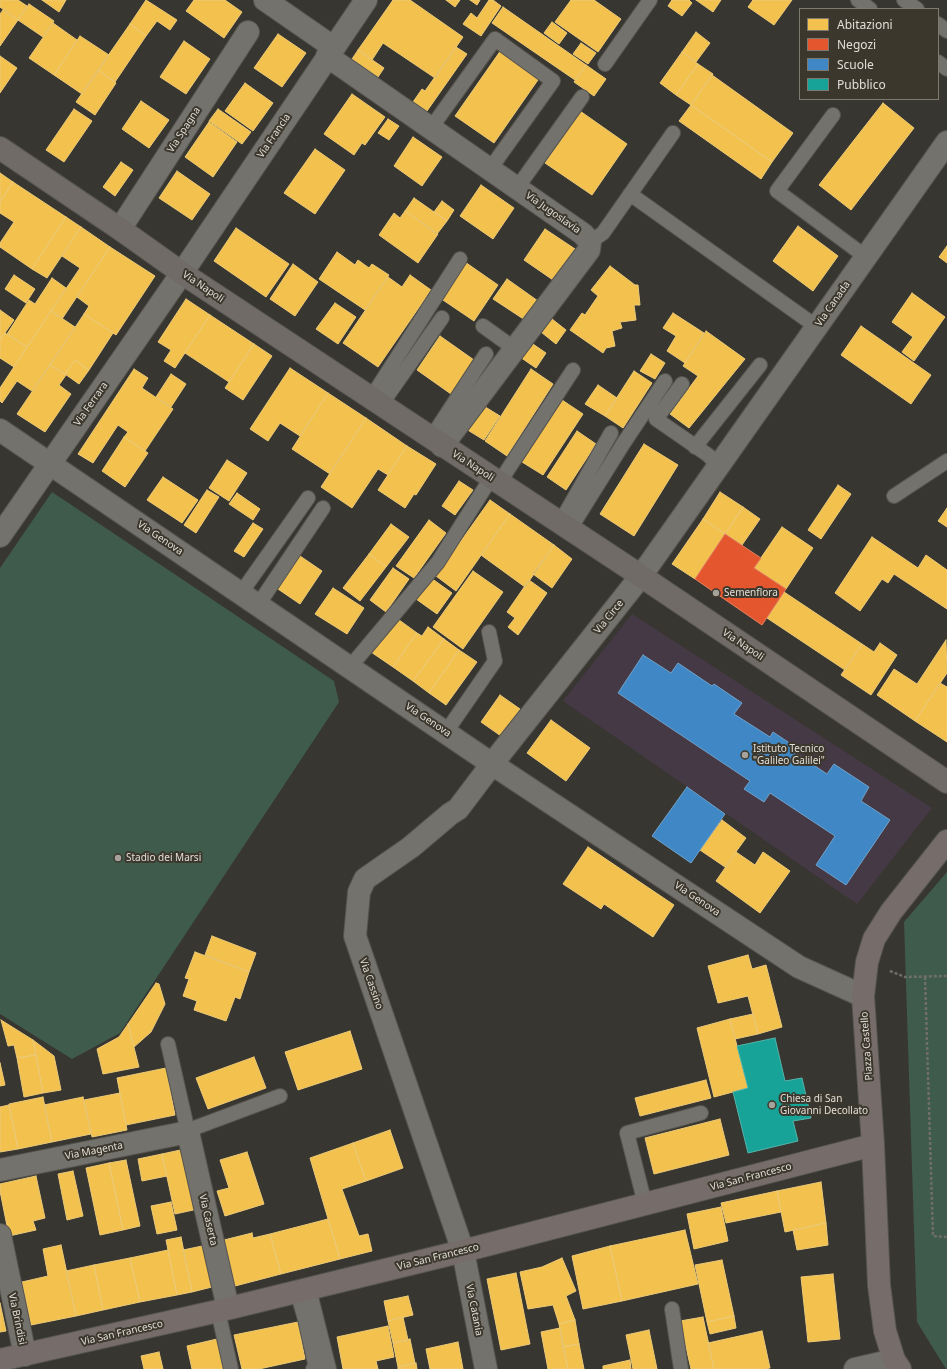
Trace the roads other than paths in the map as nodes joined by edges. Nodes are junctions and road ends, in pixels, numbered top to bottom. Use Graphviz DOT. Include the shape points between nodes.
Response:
graph roads {
  1 [pos="265,0"];
  2 [pos="366,0"];
  3 [pos="650,0"];
  4 [pos="858,0"];
  5 [pos="904,0"];
  6 [pos="869,8"];
  7 [pos="916,8"];
  8 [pos="939,25"];
  9 [pos="947,31"];
  10 [pos="248,32"];
  11 [pos="330,52"];
  12 [pos="939,63"];
  13 [pos="606,64"];
  14 [pos="947,69"];
  15 [pos="582,97"];
  16 [pos="833,115"];
  17 [pos="431,128"];
  18 [pos="673,133"];
  19 [pos="947,142"];
  20 [pos="0,148"];
  21 [pos="490,169"];
  22 [pos="517,188"];
  23 [pos="630,194"];
  24 [pos="120,229"];
  25 [pos="590,242"];
  26 [pos="866,257"];
  27 [pos="460,259"];
  28 [pos="182,273"];
  29 [pos="442,318"];
  30 [pos="483,326"];
  31 [pos="817,327"];
  32 [pos="515,349"];
  33 [pos="486,354"];
  34 [pos="760,365"];
  35 [pos="573,370"];
  36 [pos="665,381"];
  37 [pos="682,384"];
  38 [pos="376,401"];
  39 [pos="0,430"];
  40 [pos="610,433"];
  41 [pos="437,442"];
  42 [pos="695,447"];
  43 [pos="947,461"];
  44 [pos="50,463"];
  45 [pos="719,466"];
  46 [pos="495,480"];
  47 [pos="894,496"];
  48 [pos="308,498"];
  49 [pos="323,508"];
  50 [pos="565,526"];
  51 [pos="0,536"];
  52 [pos="642,576"];
  53 [pos="250,599"];
  54 [pos="489,632"];
  55 [pos="350,667"];
  56 [pos="446,732"];
  57 [pos="492,764"];
  58 [pos="947,782"];
  59 [pos="947,841"];
  60 [pos="863,996"];
  61 [pos="168,1044"];
  62 [pos="280,1096"];
  63 [pos="701,1113"];
  64 [pos="188,1132"];
  65 [pos="873,1145"];
  66 [pos="0,1170"];
  67 [pos="645,1204"];
  68 [pos="0,1235"];
  69 [pos="463,1251"];
  70 [pos="303,1290"];
  71 [pos="223,1309"];
  72 [pos="672,1309"];
  73 [pos="25,1355"];
  74 [pos="0,1360"];
  75 [pos="897,1365"];
  76 [pos="231,1369"];
  77 [pos="313,1369"];
  78 [pos="329,1369"];
  79 [pos="486,1369"];
  80 [pos="681,1369"];
  81 [pos="855,1369"];
  1 -- 11 [label="street, Via Jugoslavia"];
  2 -- 11 [label="street, Via Francia"];
  3 -- 13 [label="lane"];
  4 -- 6 [label="lane"];
  5 -- 7 [label="lane"];
  8 -- 9 [label="lane"];
  10 -- 24 [label="street, Via Spagna"];
  11 -- 17 [label="street, Via Jugoslavia"];
  11 -- 28 [label="street, Via Francia"];
  12 -- 14 [label="lane"];
  15 -- 22 [label="lane"];
  16 -- 26 [label="lane" via="777,191"];
  17 -- 21 [label="street, Via Jugoslavia"];
  17 -- 21 [label="lane" via="495,39 553,81"];
  18 -- 23 [label="lane"];
  19 -- 26 [label="street, Via Canada"];
  20 -- 24 [label="main road, Via Napoli"];
  21 -- 22 [label="street, Via Jugoslavia"];
  22 -- 25 [label="street, Via Jugoslavia" via="583,234"];
  23 -- 25 [label="lane" via="603,233"];
  23 -- 31 [label="lane"];
  24 -- 28 [label="main road, Via Napoli"];
  25 -- 32 [label="street, Via Jugoslavia" via="589,250"];
  26 -- 31 [label="street, Via Canada"];
  27 -- 38 [label="lane"];
  28 -- 38 [label="main road, Via Napoli"];
  28 -- 44 [label="street, Via Ferrara"];
  29 -- 38 [label="lane"];
  30 -- 32 [label="lane"];
  31 -- 45 [label="street, Via Canada"];
  32 -- 41 [label="street, Via Jugoslavia"];
  33 -- 41 [label="lane"];
  34 -- 42 [label="lane"];
  35 -- 46 [label="lane"];
  36 -- 50 [label="lane"];
  37 -- 42 [label="lane" via="656,419"];
  38 -- 41 [label="main road, Via Napoli"];
  39 -- 44 [label="street, Via Genova"];
  40 -- 50 [label="lane"];
  41 -- 46 [label="main road, Via Napoli"];
  42 -- 45 [label="lane"];
  43 -- 47 [label="lane"];
  44 -- 51 [label="street, Via Ferrara"];
  44 -- 53 [label="street, Via Genova"];
  45 -- 52 [label="street, Via Circe"];
  46 -- 50 [label="main road, Via Napoli"];
  46 -- 55 [label="lane" via="438,562"];
  48 -- 53 [label="lane"];
  49 -- 53 [label="lane"];
  50 -- 52 [label="main road, Via Napoli"];
  52 -- 57 [label="street, Via Circe"];
  52 -- 58 [label="main road, Via Napoli"];
  53 -- 55 [label="street, Via Genova"];
  54 -- 56 [label="lane" via="495,661"];
  55 -- 56 [label="street, Via Genova"];
  56 -- 57 [label="street, Via Genova"];
  57 -- 60 [label="street, Via Genova" via="799,967"];
  57 -- 69 [label="street, Via Cassino" via="458,809 411,847 365,879 359,892 356,916 355,936"];
  59 -- 60 [label="main road, Piazza Castello" via="891,912 874,939 867,962"];
  60 -- 65 [label="main road, Piazza Castello"];
  61 -- 64 [label="lane"];
  62 -- 64 [label="lane"];
  63 -- 67 [label="lane" via="626,1133"];
  64 -- 66 [label="street, Via Magenta"];
  64 -- 71 [label="street, Via Caserta"];
  65 -- 67 [label="main road, Via San Francesco"];
  65 -- 75 [label="main road, Piazza Castello" via="879,1285 885,1330"];
  67 -- 69 [label="main road, Via San Francesco"];
  68 -- 73 [label="street, Via Brindisi"];
  69 -- 70 [label="main road, Via San Francesco"];
  69 -- 79 [label="street, Via Catania"];
  70 -- 71 [label="main road, Via San Francesco"];
  70 -- 77 [label="lane" via="305,1319 316,1368"];
  70 -- 78 [label="lane"];
  71 -- 73 [label="main road, Via San Francesco"];
  71 -- 76 [label="lane"];
  72 -- 80 [label="lane"];
  73 -- 74 [label="main road, Via San Francesco"];
  75 -- 81 [label="street"];
}
